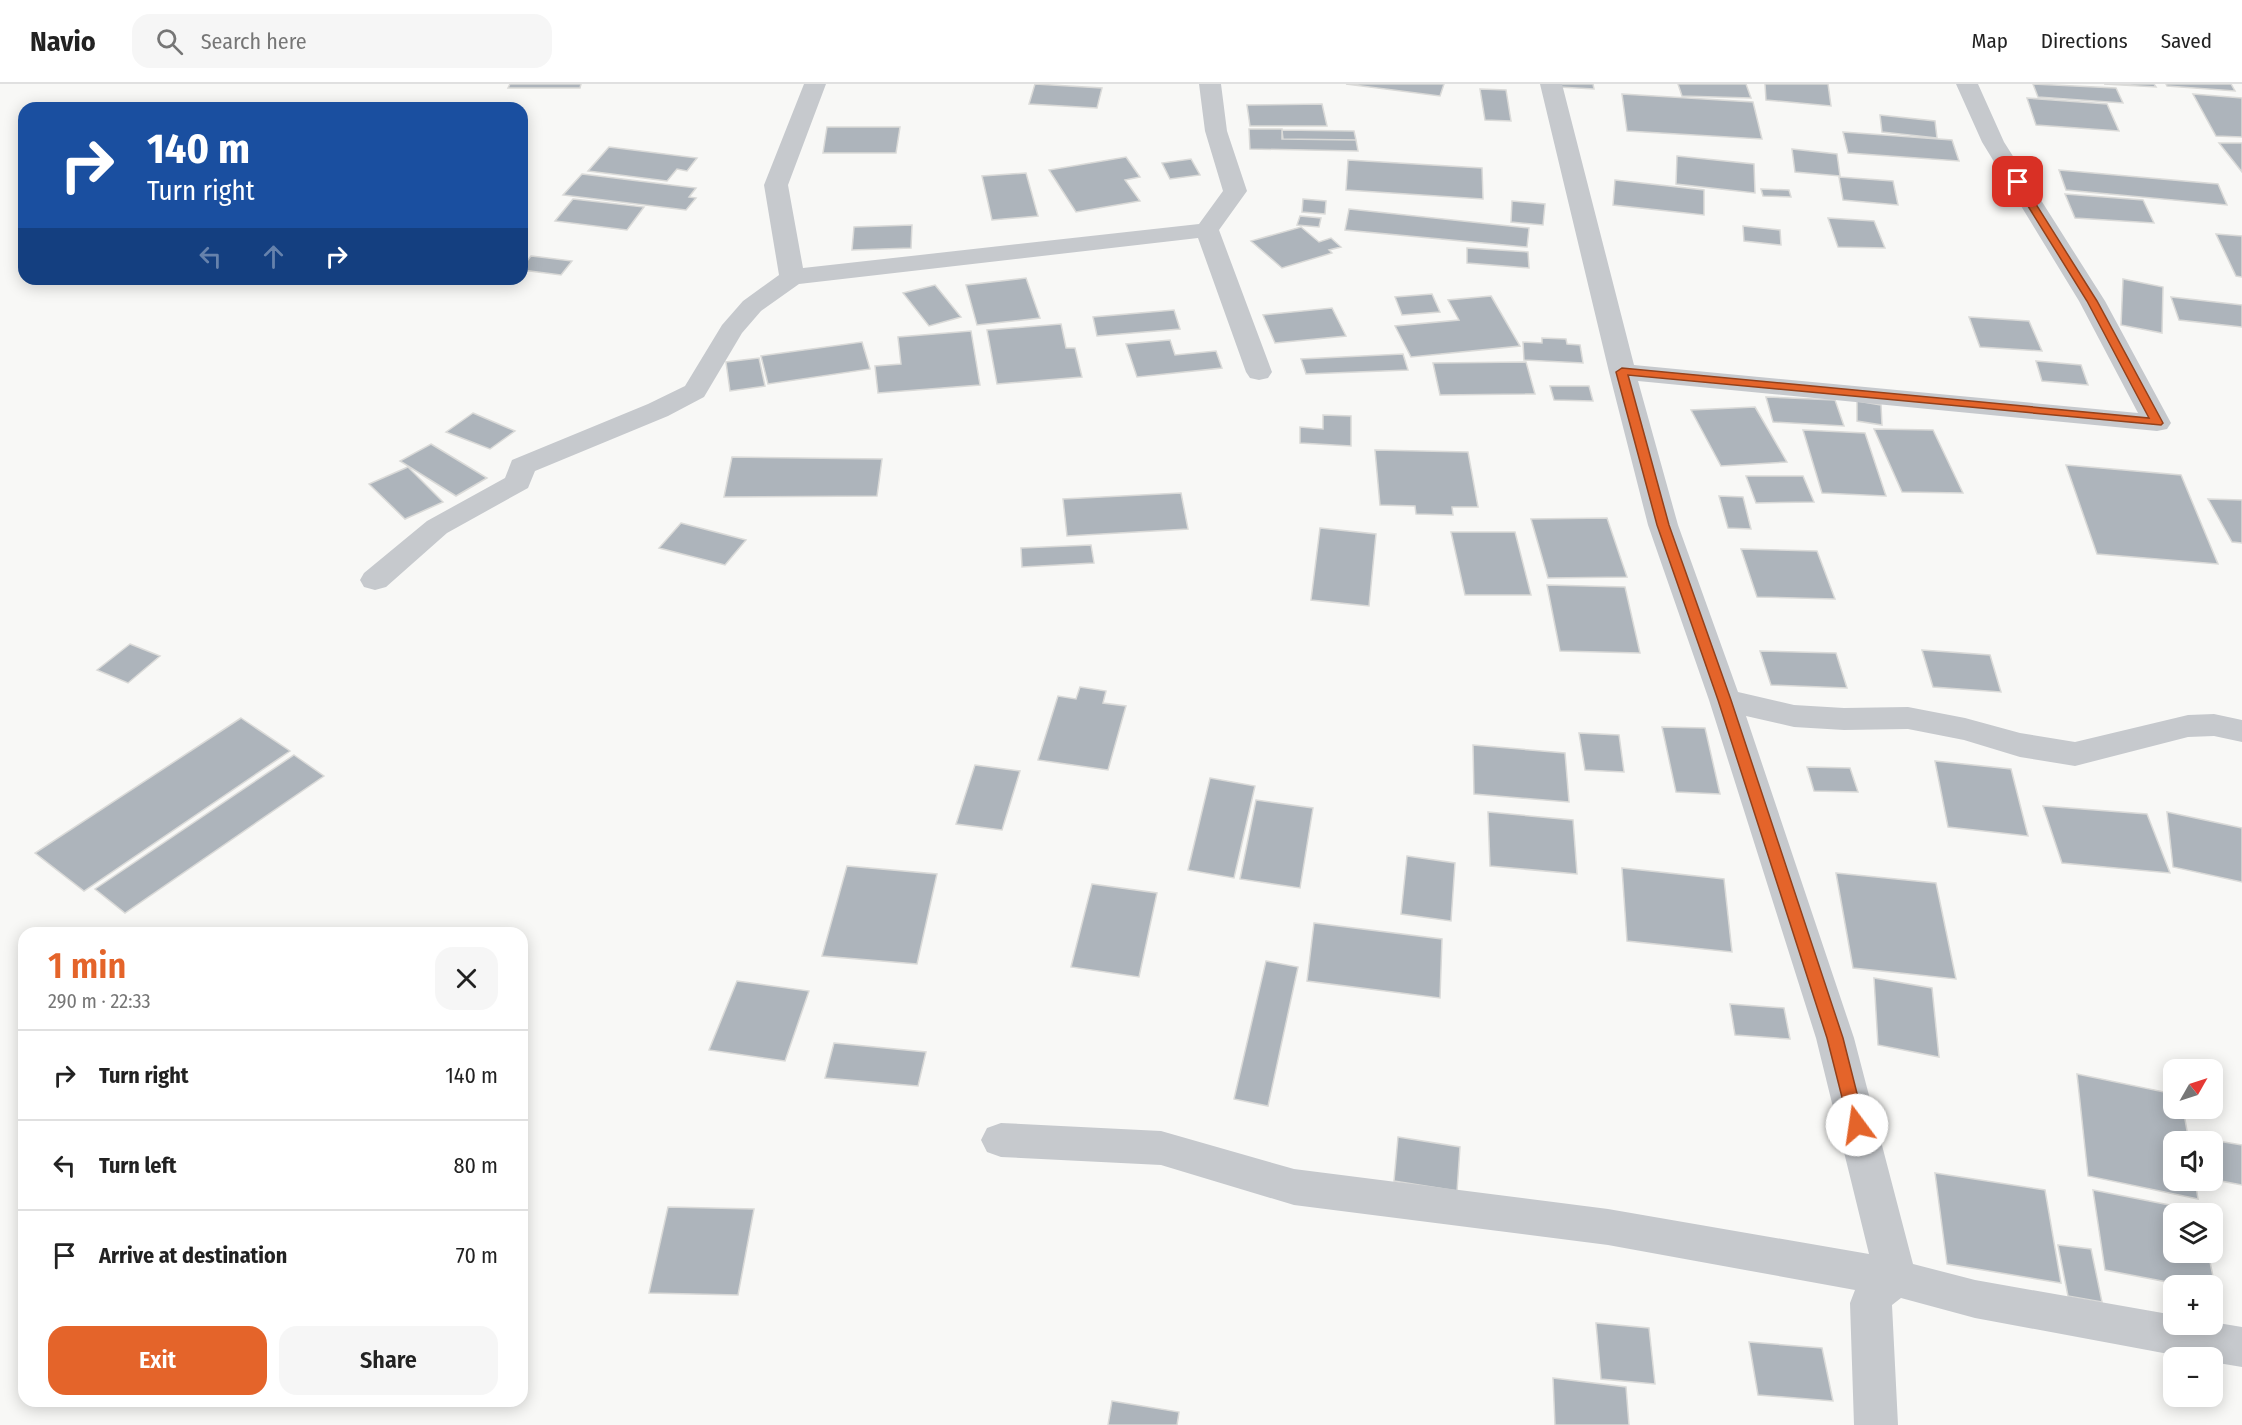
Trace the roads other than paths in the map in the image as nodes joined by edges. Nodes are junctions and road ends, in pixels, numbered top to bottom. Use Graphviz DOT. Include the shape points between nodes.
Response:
graph roads {
  1 [pos="814,84"];
  2 [pos="1210,84"];
  3 [pos="1551,84"];
  4 [pos="1967,84"];
  5 [pos="1207,230"];
  6 [pos="792,277"];
  7 [pos="1259,372"];
  8 [pos="1622,372"];
  9 [pos="375,580"];
  10 [pos="1725,700"];
  11 [pos="2242,731"];
  12 [pos="1001,1140"];
  13 [pos="1896,1278"];
  14 [pos="2242,1347"];
  15 [pos="1876,1425"];
  1 -- 6 [label="street" via="776,185"];
  2 -- 5 [label="street" via="1216,131 1235,191"];
  3 -- 8 [label="street"];
  4 -- 8 [label="street" via="1993,141 2092,301 2157,423"];
  5 -- 6 [label="street"];
  5 -- 7 [label="street"];
  6 -- 9 [label="street" via="752,306 731,330 695,391 522,466 518,482 437,526"];
  8 -- 10 [label="street" via="1663,525"];
  10 -- 11 [label="street" via="1794,716 1908,718 2075,754 2188,726"];
  10 -- 13 [label="street" via="1835,1038"];
  12 -- 13 [label="street" via="1161,1148 1294,1187 1608,1227"];
  13 -- 14 [label="street" via="1975,1299"];
  13 -- 15 [label="street" via="1875,1293 1871,1303"];
}
